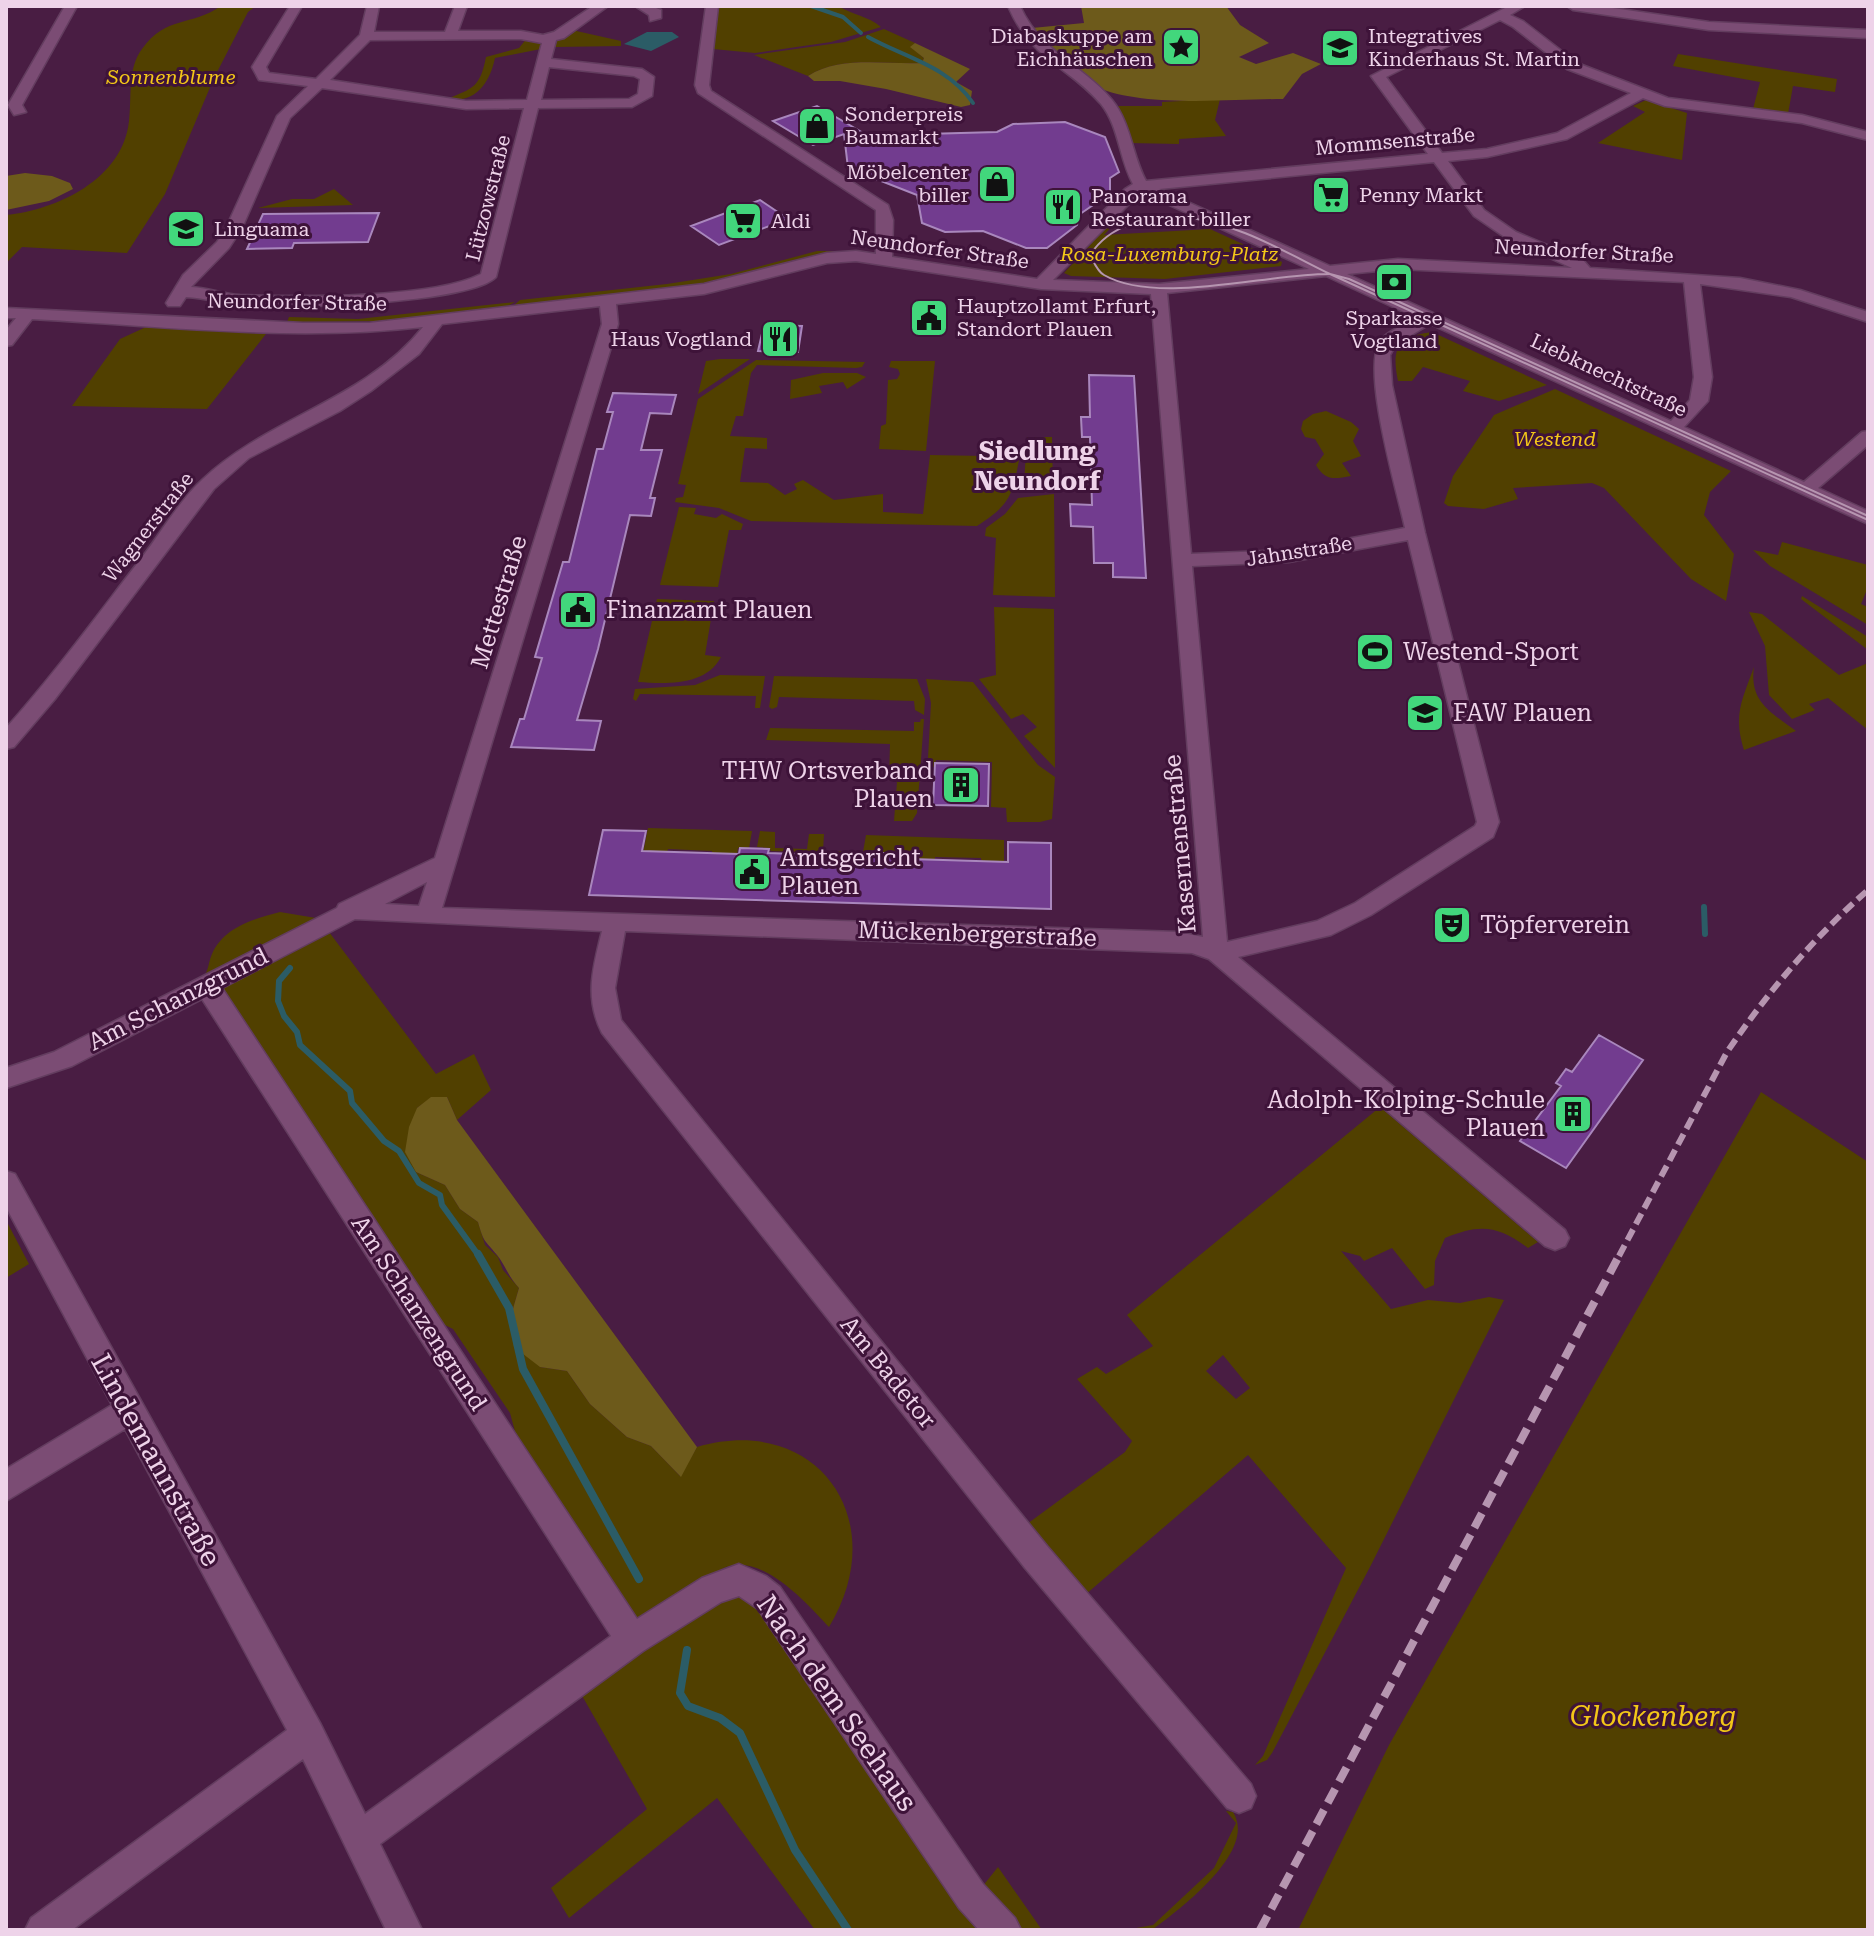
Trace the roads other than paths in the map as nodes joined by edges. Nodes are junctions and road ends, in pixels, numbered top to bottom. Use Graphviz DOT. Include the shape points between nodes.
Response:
graph roads {
  1 [pos="71,6"];
  2 [pos="296,6"];
  3 [pos="373,6"];
  4 [pos="461,6"];
  5 [pos="602,6"];
  6 [pos="641,6"];
  7 [pos="712,6"];
  8 [pos="1014,6"];
  9 [pos="1519,6"];
  10 [pos="1573,6"];
  11 [pos="1501,16"];
  12 [pos="655,18"];
  13 [pos="1868,34"];
  14 [pos="450,35"];
  15 [pos="366,36"];
  16 [pos="548,39"];
  17 [pos="652,55"];
  18 [pos="544,62"];
  19 [pos="643,74"];
  20 [pos="315,83"];
  21 [pos="1640,94"];
  22 [pos="532,105"];
  23 [pos="19,112"];
  24 [pos="1868,136"];
  25 [pos="1437,158"];
  26 [pos="1141,186"];
  27 [pos="884,259"];
  28 [pos="1331,273"];
  29 [pos="1585,273"];
  30 [pos="1691,278"];
  31 [pos="1041,284"];
  32 [pos="1159,289"];
  33 [pos="181,292"];
  34 [pos="607,302"];
  35 [pos="6,313"];
  36 [pos="28,314"];
  37 [pos="1430,317"];
  38 [pos="1868,317"];
  39 [pos="163,321"];
  40 [pos="435,322"];
  41 [pos="6,341"];
  42 [pos="1673,429"];
  43 [pos="1868,436"];
  44 [pos="1805,490"];
  45 [pos="1868,518"];
  46 [pos="1416,533"];
  47 [pos="1182,560"];
  48 [pos="6,742"];
  49 [pos="444,863"];
  50 [pos="347,910"];
  51 [pos="428,916"];
  52 [pos="616,921"];
  53 [pos="1217,953"];
  54 [pos="207,986"];
  55 [pos="6,1078"];
  56 [pos="6,1182"];
  57 [pos="1555,1238"];
  58 [pos="129,1411"];
  59 [pos="6,1486"];
  60 [pos="632,1640"];
  61 [pos="308,1735"];
  62 [pos="1239,1796"];
  63 [pos="361,1837"];
  64 [pos="43,1930"];
  65 [pos="404,1930"];
  66 [pos="1003,1930"];
  1 -- 23 [label="street" via="15,105"];
  2 -- 20 [label="street, Lützowstraße" via="260,73"];
  3 -- 15 [label="street"];
  4 -- 14 [label="street"];
  5 -- 16 [label="street"];
  6 -- 12 [label="street" via="656,13"];
  7 -- 27 [label="street" via="705,93 883,208"];
  8 -- 26 [label="street" via="1027,35 1042,51 1104,100"];
  9 -- 11 [label="street"];
  10 -- 13 [label="street" via="1709,26"];
  11 -- 21 [label="street" via="1572,66"];
  11 -- 25 [label="street" via="1378,76"];
  14 -- 15 [label="street"];
  14 -- 16 [label="street"];
  15 -- 20 [label="street"];
  16 -- 18 [label="street, Lützowstraße"];
  17 -- 19 [label="street, Lützowstraße"];
  18 -- 19 [label="street"];
  18 -- 22 [label="street, Lützowstraße"];
  19 -- 22 [label="street, Lützowstraße" via="645,96 632,103"];
  20 -- 22 [label="street, Lützowstraße" via="466,105"];
  20 -- 33 [label="street" via="284,116 234,228"];
  21 -- 24 [label="street" via="1678,106 1802,119"];
  21 -- 25 [label="street, Mommsenstraße" via="1562,136"];
  22 -- 33 [label="street, Lützowstraße" via="483,282 411,296 235,300"];
  25 -- 26 [label="street, Mommsenstraße"];
  25 -- 29 [label="street" via="1486,220 1577,263"];
  26 -- 28 [label="street"];
  26 -- 31 [label="street"];
  27 -- 31 [label="street, Neundorfer Straße"];
  27 -- 34 [label="street, Neundorfer Straße" via="827,258 704,289"];
  28 -- 29 [label="street, Neundorfer Straße" via="1408,264"];
  28 -- 32 [label="street, Neundorfer Straße"];
  28 -- 37 [label="street, Liebknechtstraße"];
  29 -- 30 [label="street, Neundorfer Straße"];
  30 -- 38 [label="street, Neundorfer Straße" via="1794,293"];
  30 -- 42 [label="street" via="1703,377 1699,401"];
  31 -- 32 [label="street, Neundorfer Straße"];
  32 -- 47 [label="street, Kasernenstraße"];
  33 -- 39 [label="street"];
  34 -- 40 [label="street, Neundorfer Straße"];
  34 -- 49 [label="street, Mettestraße" via="610,324"];
  35 -- 36 [label="street, Neundorfer Straße"];
  36 -- 39 [label="street, Neundorfer Straße"];
  36 -- 41 [label="street"];
  37 -- 42 [label="street, Liebknechtstraße"];
  37 -- 46 [label="street" via="1389,341 1382,355 1383,385"];
  39 -- 40 [label="street, Neundorfer Straße" via="348,329"];
  40 -- 48 [label="street, Wagnerstraße" via="413,350 365,387 243,454 207,485"];
  42 -- 44 [label="street, Liebknechtstraße"];
  43 -- 44 [label="street"];
  44 -- 45 [label="street, Liebknechtstraße"];
  46 -- 47 [label="street, Jahnstraße" via="1283,557"];
  46 -- 53 [label="street" via="1488,822 1485,831 1323,929"];
  47 -- 53 [label="street, Kasernenstraße"];
  49 -- 50 [label="street, Am Schanzgrund"];
  49 -- 51 [label="street, Mettestraße"];
  50 -- 51 [label="street"];
  50 -- 54 [label="street, Am Schanzgrund"];
  51 -- 52 [label="street, Mückenbergerstraße"];
  52 -- 53 [label="street, Mückenbergerstraße" via="1178,941"];
  52 -- 62 [label="street, Am Badetor" via="600,996 611,1026 1036,1557"];
  53 -- 57 [label="street, Kasernenstraße"];
  54 -- 55 [label="street, Am Schanzgrund" via="63,1059"];
  54 -- 60 [label="street, Am Schanzengrund"];
  56 -- 58 [label="street, Lindemannstraße"];
  58 -- 59 [label="street"];
  58 -- 61 [label="street, Lindemannstraße"];
  60 -- 63 [label="street, Nach dem Seehaus"];
  60 -- 66 [label="street, Nach dem Seehaus" via="713,1589 739,1580 755,1587 769,1598 971,1896"];
  61 -- 63 [label="street, Lindemannstraße"];
  61 -- 64 [label="street"];
  63 -- 65 [label="street, Lindemannstraße"];
}
